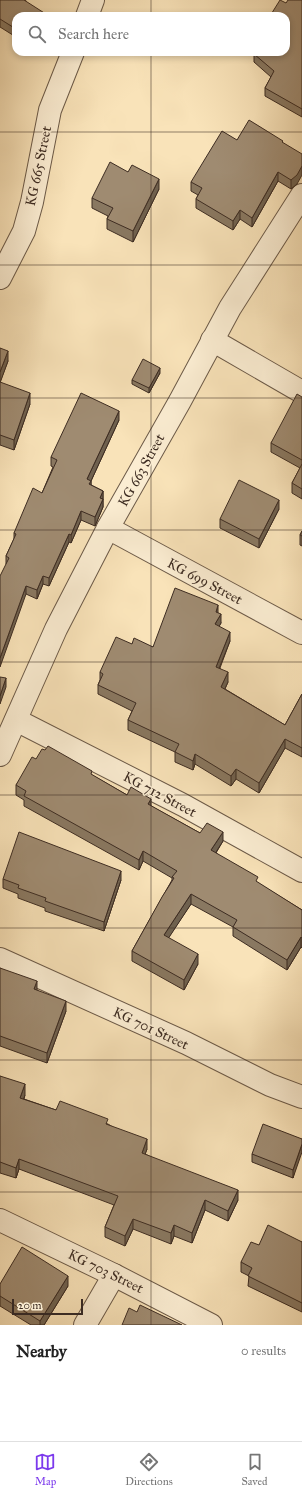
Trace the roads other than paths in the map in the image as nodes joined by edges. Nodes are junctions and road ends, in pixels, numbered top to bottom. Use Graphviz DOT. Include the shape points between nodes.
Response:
graph roads {
  1 [pos="93,0"];
  2 [pos="88,12"];
  3 [pos="71,56"];
  4 [pos="302,195"];
  5 [pos="0,278"];
  6 [pos="212,340"];
  7 [pos="302,392"];
  8 [pos="108,528"];
  9 [pos="302,633"];
  10 [pos="16,720"];
  11 [pos="0,755"];
  12 [pos="302,872"];
  13 [pos="0,959"];
  14 [pos="302,1097"];
  15 [pos="0,1220"];
  16 [pos="114,1275"];
  17 [pos="84,1325"];
  18 [pos="211,1325"];
  1 -- 2 [label="street"];
  3 -- 5 [label="street, KG 665 Street" via="50,110 24,231"];
  4 -- 6 [label="street, KG 663 Street" via="246,281"];
  6 -- 7 [label="street"];
  6 -- 8 [label="street, KG 663 Street"];
  8 -- 9 [label="street, KG 699 Street"];
  8 -- 10 [label="street, KG 663 Street" via="56,629"];
  10 -- 11 [label="street, KG 663 Street"];
  10 -- 12 [label="street, KG 712 Street" via="183,805"];
  13 -- 14 [label="street, KG 701 Street" via="186,1043 270,1085"];
  15 -- 16 [label="street, KG 703 Street"];
  16 -- 17 [label="street"];
  16 -- 18 [label="street, KG 703 Street"];
}
